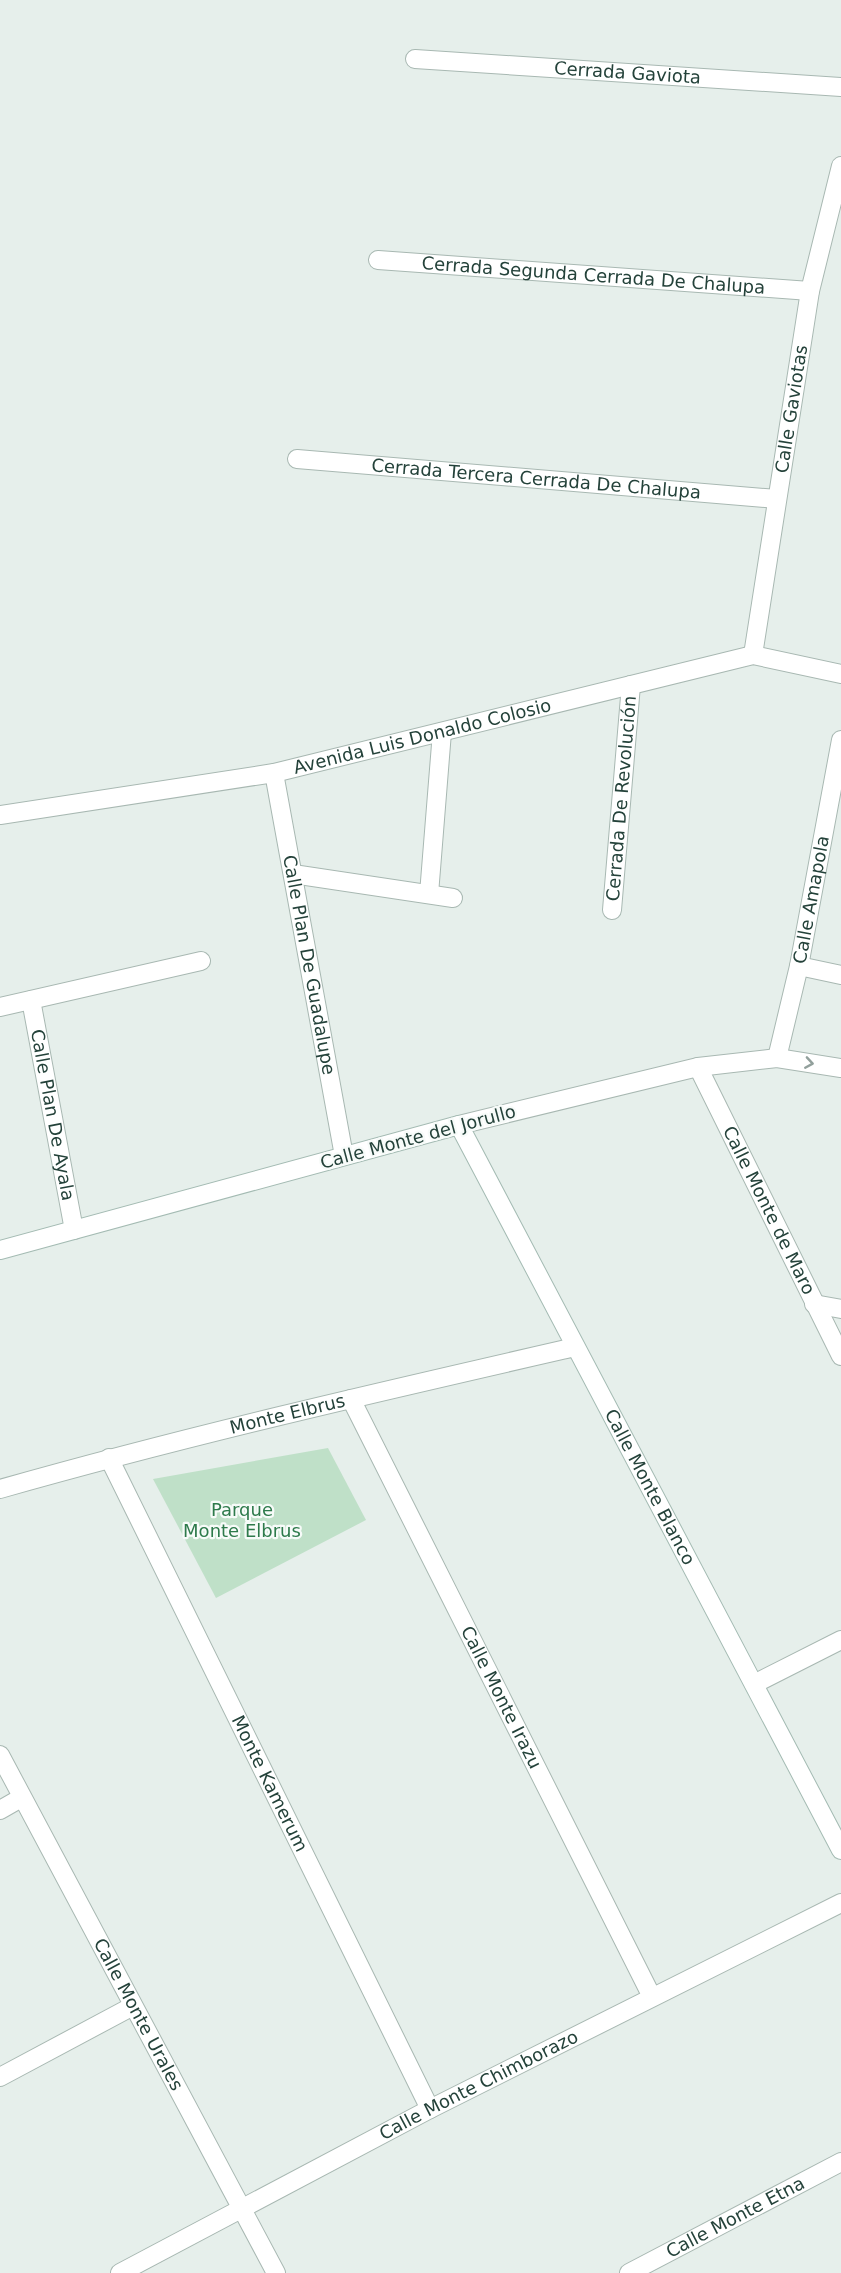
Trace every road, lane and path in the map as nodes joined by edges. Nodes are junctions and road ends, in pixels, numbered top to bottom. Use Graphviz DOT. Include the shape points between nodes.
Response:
graph roads {
  1 [pos="415,59"];
  2 [pos="841,87"];
  3 [pos="841,167"];
  4 [pos="378,260"];
  5 [pos="810,291"];
  6 [pos="297,459"];
  7 [pos="777,499"];
  8 [pos="753,655"];
  9 [pos="841,674"];
  10 [pos="631,686"];
  11 [pos="442,732"];
  12 [pos="841,740"];
  13 [pos="274,773"];
  14 [pos="0,815"];
  15 [pos="293,874"];
  16 [pos="429,894"];
  17 [pos="453,898"];
  18 [pos="612,910"];
  19 [pos="201,961"];
  20 [pos="799,966"];
  21 [pos="841,975"];
  22 [pos="32,1000"];
  23 [pos="0,1007"];
  24 [pos="777,1058"];
  25 [pos="698,1067"];
  26 [pos="841,1068"];
  27 [pos="459,1125"];
  28 [pos="344,1156"];
  29 [pos="74,1230"];
  30 [pos="0,1250"];
  31 [pos="814,1304"];
  32 [pos="841,1308"];
  33 [pos="575,1347"];
  34 [pos="841,1356"];
  35 [pos="351,1399"];
  36 [pos="110,1458"];
  37 [pos="0,1489"];
  38 [pos="841,1640"];
  39 [pos="754,1684"];
  40 [pos="0,1755"];
  41 [pos="21,1798"];
  42 [pos="0,1810"];
  43 [pos="841,1850"];
  44 [pos="841,1903"];
  45 [pos="652,1997"];
  46 [pos="133,2006"];
  47 [pos="0,2078"];
  48 [pos="430,2109"];
  49 [pos="841,2162"];
  50 [pos="241,2208"];
  51 [pos="120,2273"];
  52 [pos="276,2273"];
  53 [pos="629,2273"];
  1 -- 2 [label="street, Cerrada Gaviota"];
  3 -- 5 [label="street, Calle Gaviotas"];
  4 -- 5 [label="street, Cerrada Segunda Cerrada De Chalupa"];
  5 -- 7 [label="street, Calle Gaviotas"];
  6 -- 7 [label="street, Cerrada Tercera Cerrada De Chalupa"];
  7 -- 8 [label="street, Calle Gaviotas"];
  8 -- 9 [label="street, Avenida Luis Donaldo Colosio"];
  8 -- 10 [label="street, Avenida Luis Donaldo Colosio"];
  10 -- 11 [label="street, Avenida Luis Donaldo Colosio"];
  10 -- 18 [label="street, Cerrada De Revolución"];
  11 -- 13 [label="street, Avenida Luis Donaldo Colosio"];
  11 -- 16 [label="street"];
  12 -- 20 [label="street, Calle Amapola"];
  13 -- 14 [label="street, Avenida Luis Donaldo Colosio"];
  13 -- 15 [label="street, Calle Plan De Guadalupe"];
  15 -- 16 [label="street"];
  15 -- 28 [label="street, Calle Plan De Guadalupe"];
  16 -- 17 [label="street"];
  19 -- 22 [label="street"];
  20 -- 21 [label="street"];
  20 -- 24 [label="street, Calle Amapola"];
  22 -- 23 [label="street"];
  22 -- 29 [label="street, Calle Plan De Ayala"];
  24 -- 25 [label="street, Calle Monte del Jorullo"];
  24 -- 26 [label="street, Calle Monte del Jorullo, one-way"];
  25 -- 27 [label="street, Calle Monte del Jorullo"];
  25 -- 31 [label="street, Calle Monte de Maro"];
  27 -- 28 [label="street, Calle Monte del Jorullo"];
  27 -- 33 [label="street, Calle Monte Blanco"];
  28 -- 29 [label="street, Calle Monte del Jorullo"];
  29 -- 30 [label="street, Calle Monte del Jorullo"];
  31 -- 32 [label="street"];
  31 -- 34 [label="street, Calle Monte de Maro"];
  33 -- 35 [label="street, Monte Elbrus"];
  33 -- 39 [label="street, Calle Monte Blanco"];
  35 -- 36 [label="street, Monte Elbrus"];
  35 -- 45 [label="street, Calle Monte Irazu"];
  36 -- 37 [label="street, Monte Elbrus"];
  36 -- 48 [label="street, Monte Kamerum"];
  38 -- 39 [label="street"];
  39 -- 43 [label="street, Calle Monte Blanco"];
  40 -- 41 [label="street, Calle Monte Urales"];
  41 -- 42 [label="street"];
  41 -- 46 [label="street, Calle Monte Urales"];
  44 -- 45 [label="street, Calle Monte Chimborazo"];
  45 -- 48 [label="street, Calle Monte Chimborazo"];
  46 -- 47 [label="street"];
  46 -- 50 [label="street, Calle Monte Urales"];
  48 -- 50 [label="street, Calle Monte Chimborazo"];
  49 -- 53 [label="street, Calle Monte Etna"];
  50 -- 51 [label="street, Calle Monte Chimborazo"];
  50 -- 52 [label="street, Calle Monte Urales"];
}
